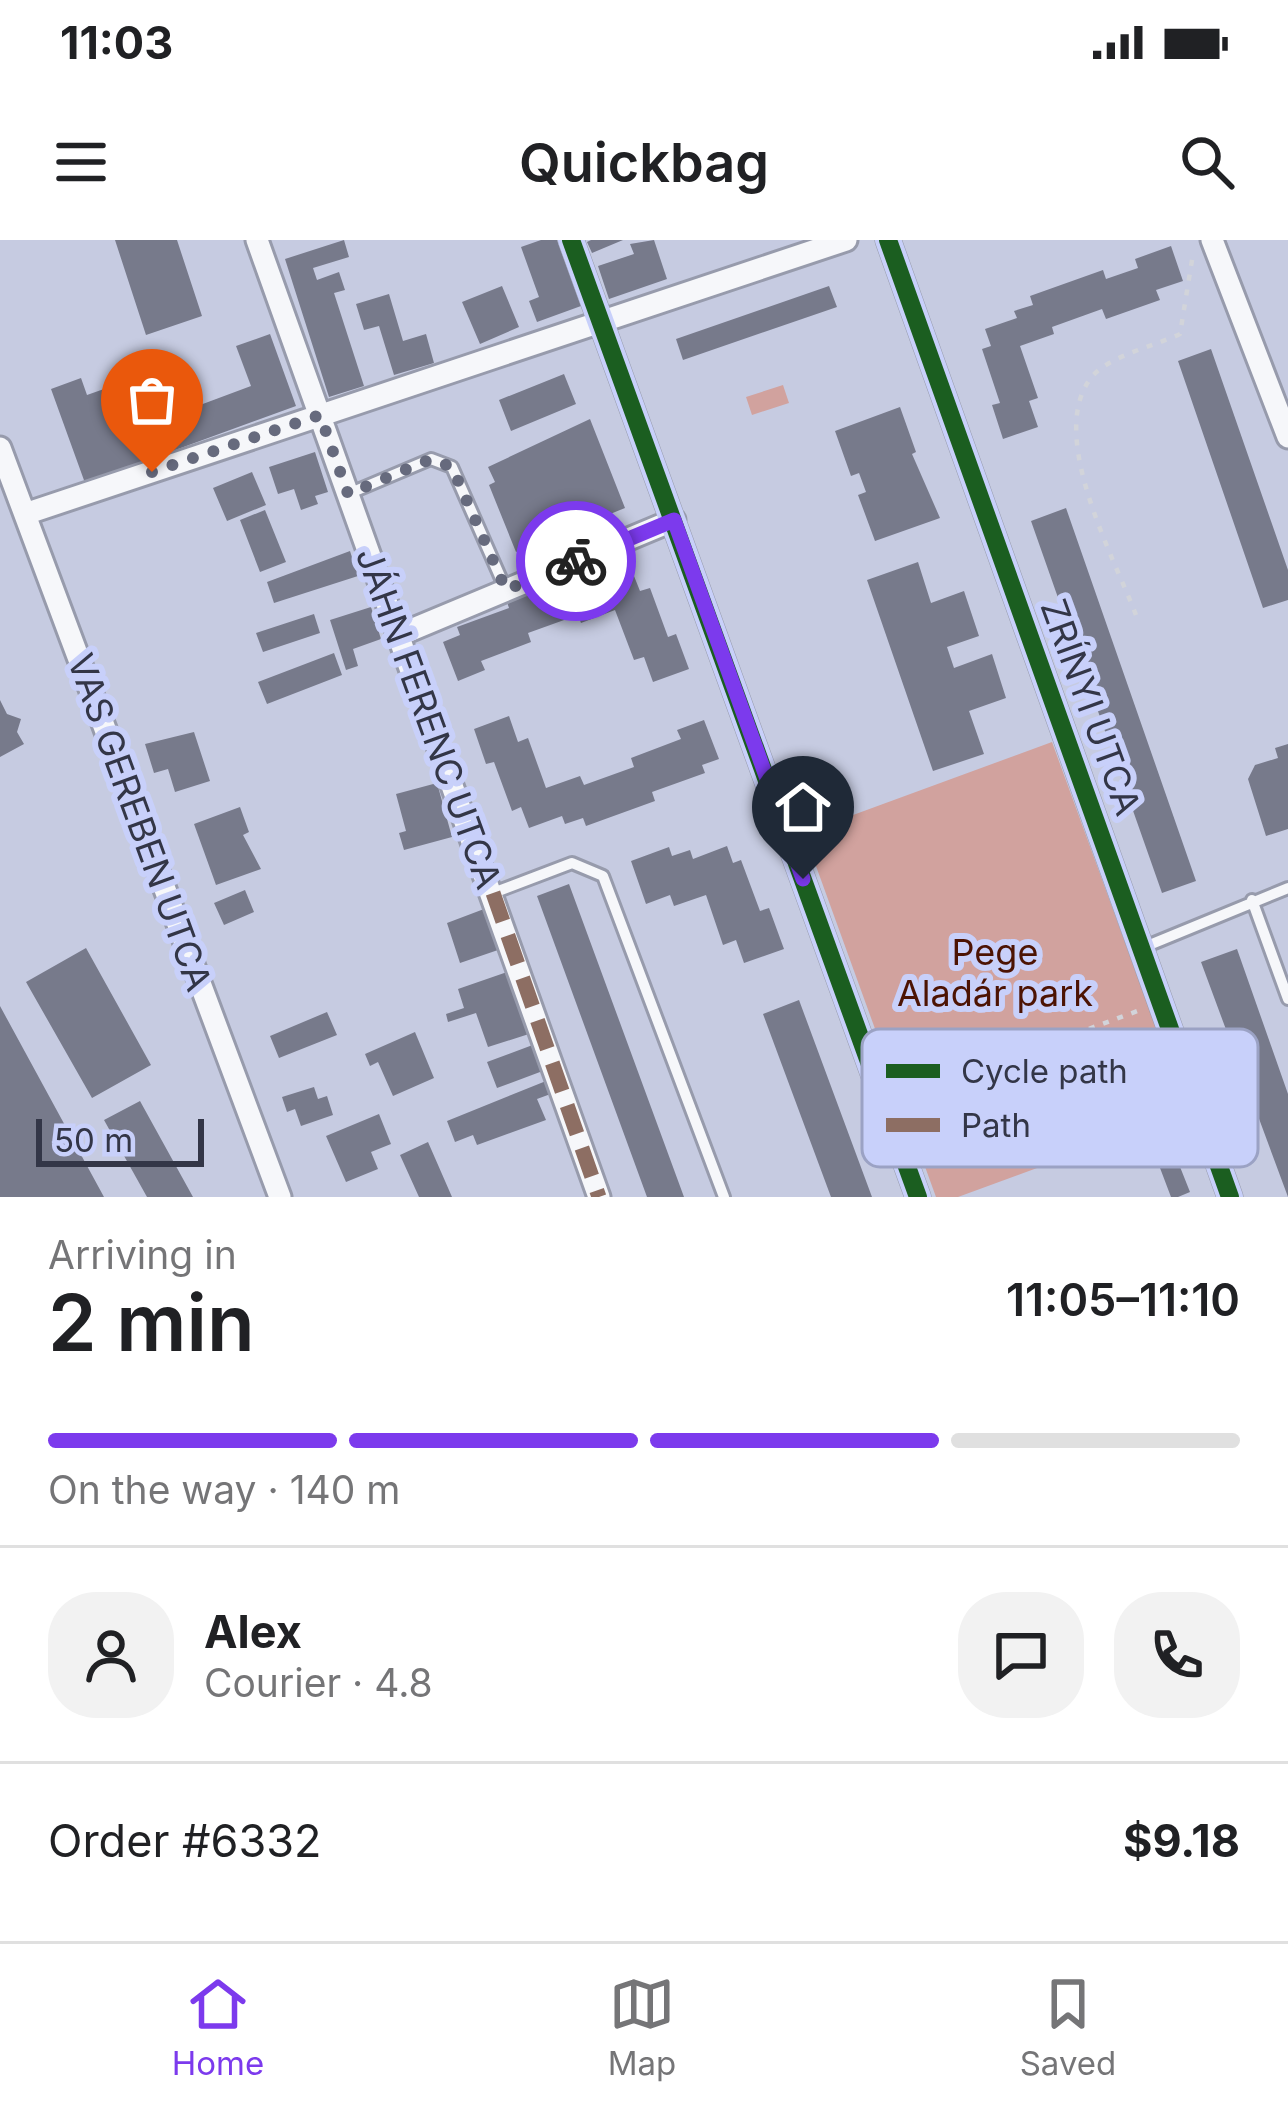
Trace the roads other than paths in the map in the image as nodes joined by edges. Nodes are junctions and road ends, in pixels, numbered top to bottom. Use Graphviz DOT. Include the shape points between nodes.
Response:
graph roads {
  1 [pos="257,240"];
  2 [pos="571,240"];
  3 [pos="846,240"];
  4 [pos="888,240"];
  5 [pos="1212,241"];
  6 [pos="602,324"];
  7 [pos="320,415"];
  8 [pos="1288,437"];
  9 [pos="0,448"];
  10 [pos="348,494"];
  11 [pos="25,514"];
  12 [pos="674,520"];
  13 [pos="506,590"];
  14 [pos="399,635"];
  15 [pos="1288,888"];
  16 [pos="493,893"];
  17 [pos="1252,900"];
  18 [pos="1142,948"];
  19 [pos="1288,999"];
  20 [pos="1169,1029"];
  21 [pos="862,1043"];
  22 [pos="907,1167"];
  23 [pos="1219,1167"];
  24 [pos="280,1197"];
  25 [pos="599,1197"];
  26 [pos="724,1197"];
  27 [pos="918,1197"];
  28 [pos="1230,1197"];
  1 -- 7 [label="street, JÁHN FERENC UTCA"];
  2 -- 6 [label="street"];
  3 -- 6 [label="street"];
  4 -- 18 [label="street, ZRÍNYI UTCA"];
  5 -- 8 [label="street"];
  6 -- 7 [label="street"];
  6 -- 12 [label="street"];
  7 -- 10 [label="street, JÁHN FERENC UTCA"];
  7 -- 11 [label="street"];
  9 -- 11 [label="street, VAS GEREBEN UTCA"];
  10 -- 13 [label="lane" via="443,460"];
  10 -- 14 [label="street, JÁHN FERENC UTCA"];
  11 -- 24 [label="street, VAS GEREBEN UTCA"];
  12 -- 13 [label="street"];
  12 -- 21 [label="street"];
  13 -- 14 [label="street"];
  14 -- 16 [label="street, JÁHN FERENC UTCA"];
  15 -- 17 [label="lane"];
  16 -- 25 [label="street, JÁHN FERENC UTCA"];
  16 -- 26 [label="lane" via="572,863 603,876"];
  17 -- 18 [label="lane"];
  17 -- 19 [label="lane"];
  18 -- 20 [label="street, ZRÍNYI UTCA"];
  22 -- 27 [label="street"];
  23 -- 28 [label="street, ZRÍNYI UTCA"];
}
